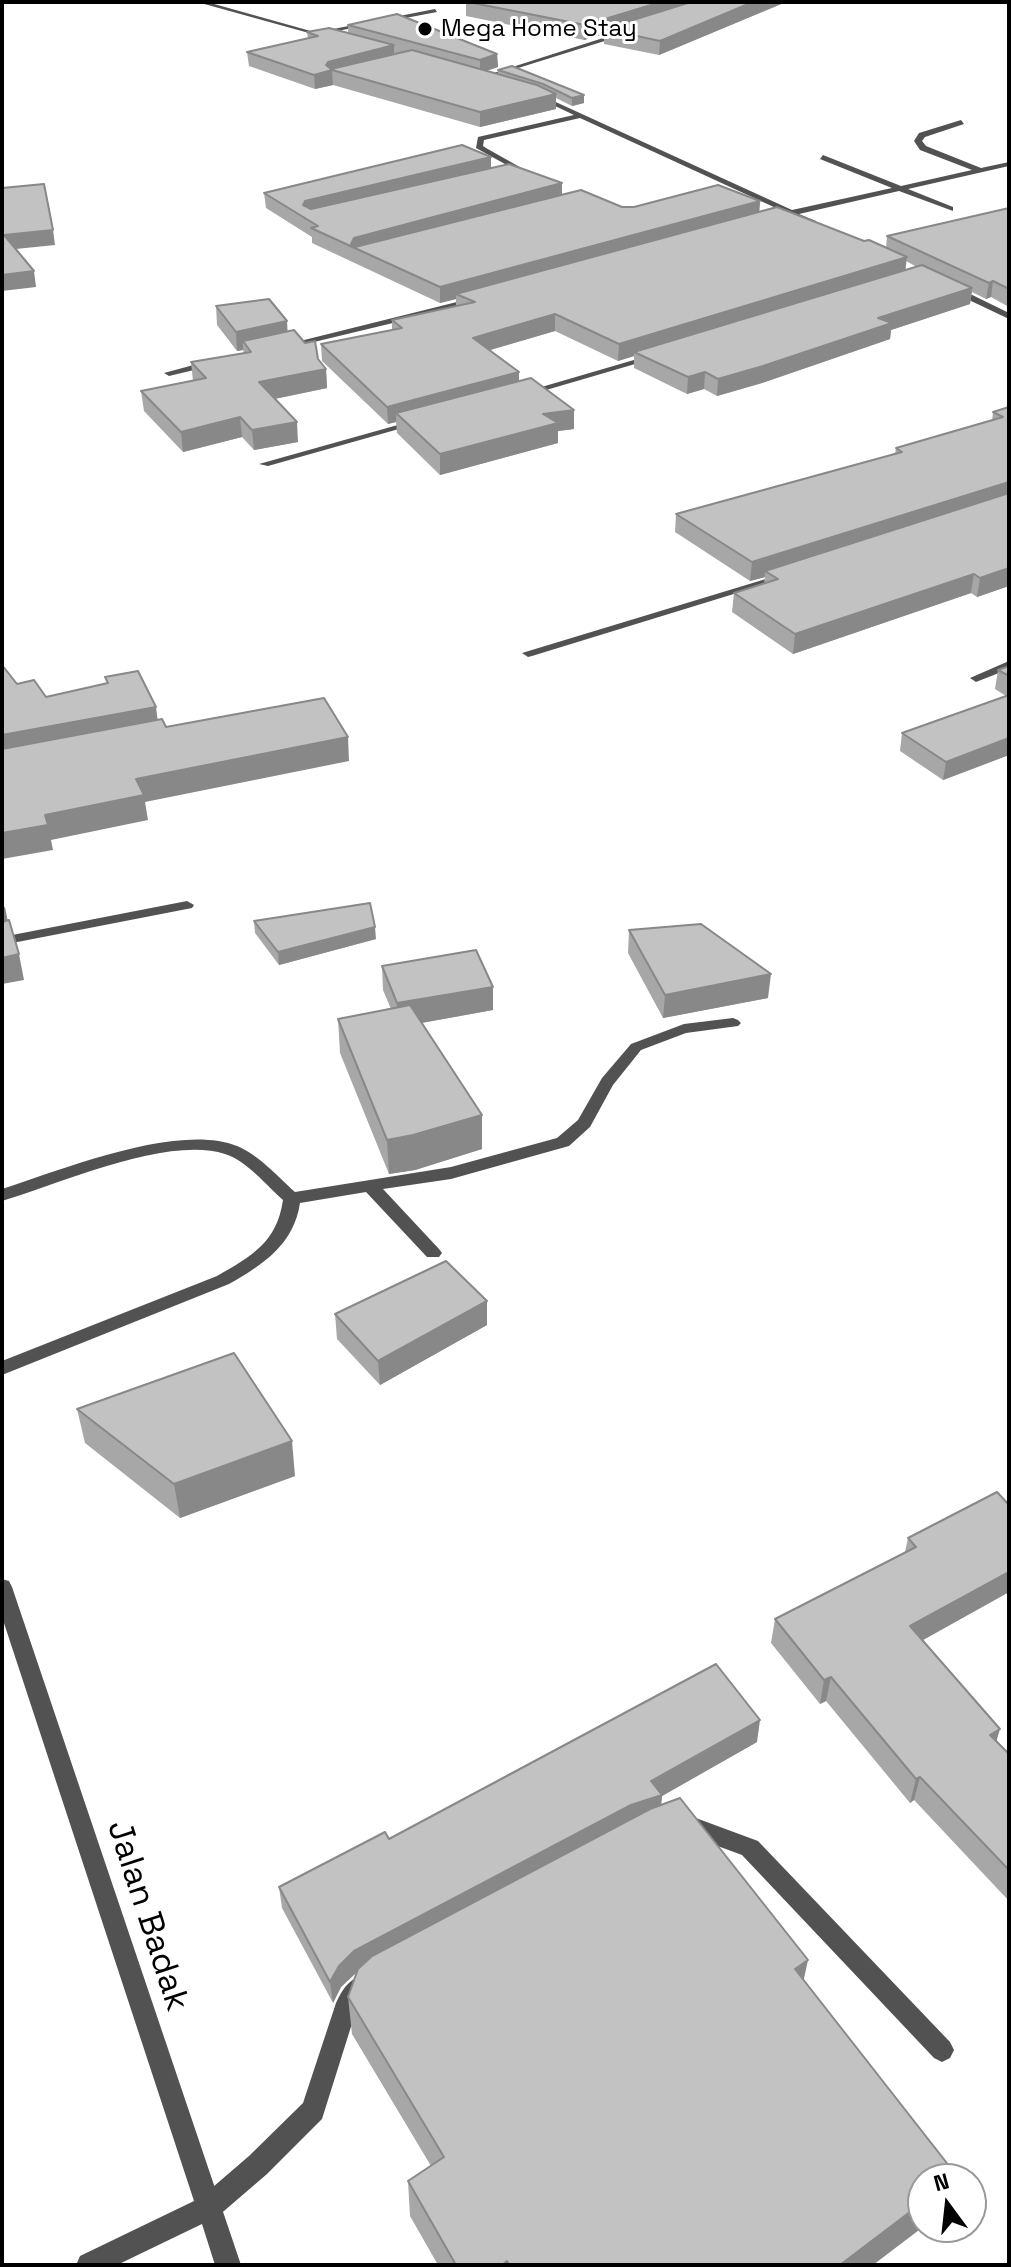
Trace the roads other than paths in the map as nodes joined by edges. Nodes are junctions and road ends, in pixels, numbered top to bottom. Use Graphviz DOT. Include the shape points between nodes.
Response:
graph roads {
  1 [pos="200,2"];
  2 [pos="435,11"];
  3 [pos="629,32"];
  4 [pos="315,33"];
  5 [pos="344,41"];
  6 [pos="468,74"];
  7 [pos="481,78"];
  8 [pos="496,82"];
  9 [pos="525,91"];
  10 [pos="583,115"];
  11 [pos="961,122"];
  12 [pos="823,157"];
  13 [pos="1009,164"];
  14 [pos="521,170"];
  15 [pos="979,170"];
  16 [pos="508,173"];
  17 [pos="533,176"];
  18 [pos="904,188"];
  19 [pos="950,209"];
  20 [pos="792,213"];
  21 [pos="778,217"];
  22 [pos="819,225"];
  23 [pos="948,286"];
  24 [pos="488,297"];
  25 [pos="1009,316"];
  26 [pos="277,348"];
  27 [pos="666,354"];
  28 [pos="230,359"];
  29 [pos="169,373"];
  30 [pos="516,396"];
  31 [pos="427,420"];
  32 [pos="264,464"];
  33 [pos="796,573"];
  34 [pos="528,653"];
  35 [pos="1009,665"];
  36 [pos="976,678"];
  37 [pos="187,905"];
  38 [pos="2,941"];
  39 [pos="733,1023"];
  40 [pos="370,1186"];
  41 [pos="2,1195"];
  42 [pos="292,1198"];
  43 [pos="433,1253"];
  44 [pos="2,1368"];
  45 [pos="2,1587"];
  46 [pos="666,1828"];
  47 [pos="379,1976"];
  48 [pos="942,2050"];
  49 [pos="208,2208"];
  50 [pos="89,2265"];
  51 [pos="228,2265"];
  1 -- 4 [label="street"];
  2 -- 4 [label="street"];
  3 -- 7 [label="street"];
  4 -- 5 [label="street"];
  6 -- 7 [label="street"];
  7 -- 8 [label="street"];
  9 -- 10 [label="street"];
  10 -- 14 [label="street" via="481,139 483,150"];
  10 -- 20 [label="street"];
  11 -- 15 [label="street" via="918,141 923,148"];
  12 -- 18 [label="street"];
  13 -- 15 [label="street"];
  14 -- 16 [label="street"];
  14 -- 17 [label="street"];
  15 -- 18 [label="street"];
  18 -- 19 [label="street"];
  18 -- 20 [label="street"];
  20 -- 21 [label="street"];
  20 -- 22 [label="street"];
  23 -- 25 [label="street"];
  24 -- 26 [label="street"];
  27 -- 30 [label="street"];
  28 -- 29 [label="street"];
  31 -- 32 [label="street"];
  33 -- 34 [label="street"];
  35 -- 36 [label="street"];
  37 -- 38 [label="street"];
  39 -- 40 [label="street" via="684,1029 636,1047 607,1082 584,1123 563,1142 451,1173"];
  40 -- 42 [label="street"];
  40 -- 43 [label="street"];
  41 -- 42 [label="street" via="191,1145 231,1150"];
  42 -- 44 [label="street" via="290,1221 256,1262"];
  45 -- 49 [label="street, Jalan Badak"];
  46 -- 48 [label="street" via="680,1823 750,1848"];
  47 -- 49 [label="street" via="351,1997 313,2110"];
  49 -- 50 [label="street"];
  49 -- 51 [label="street, Jalan Badak"];
}
